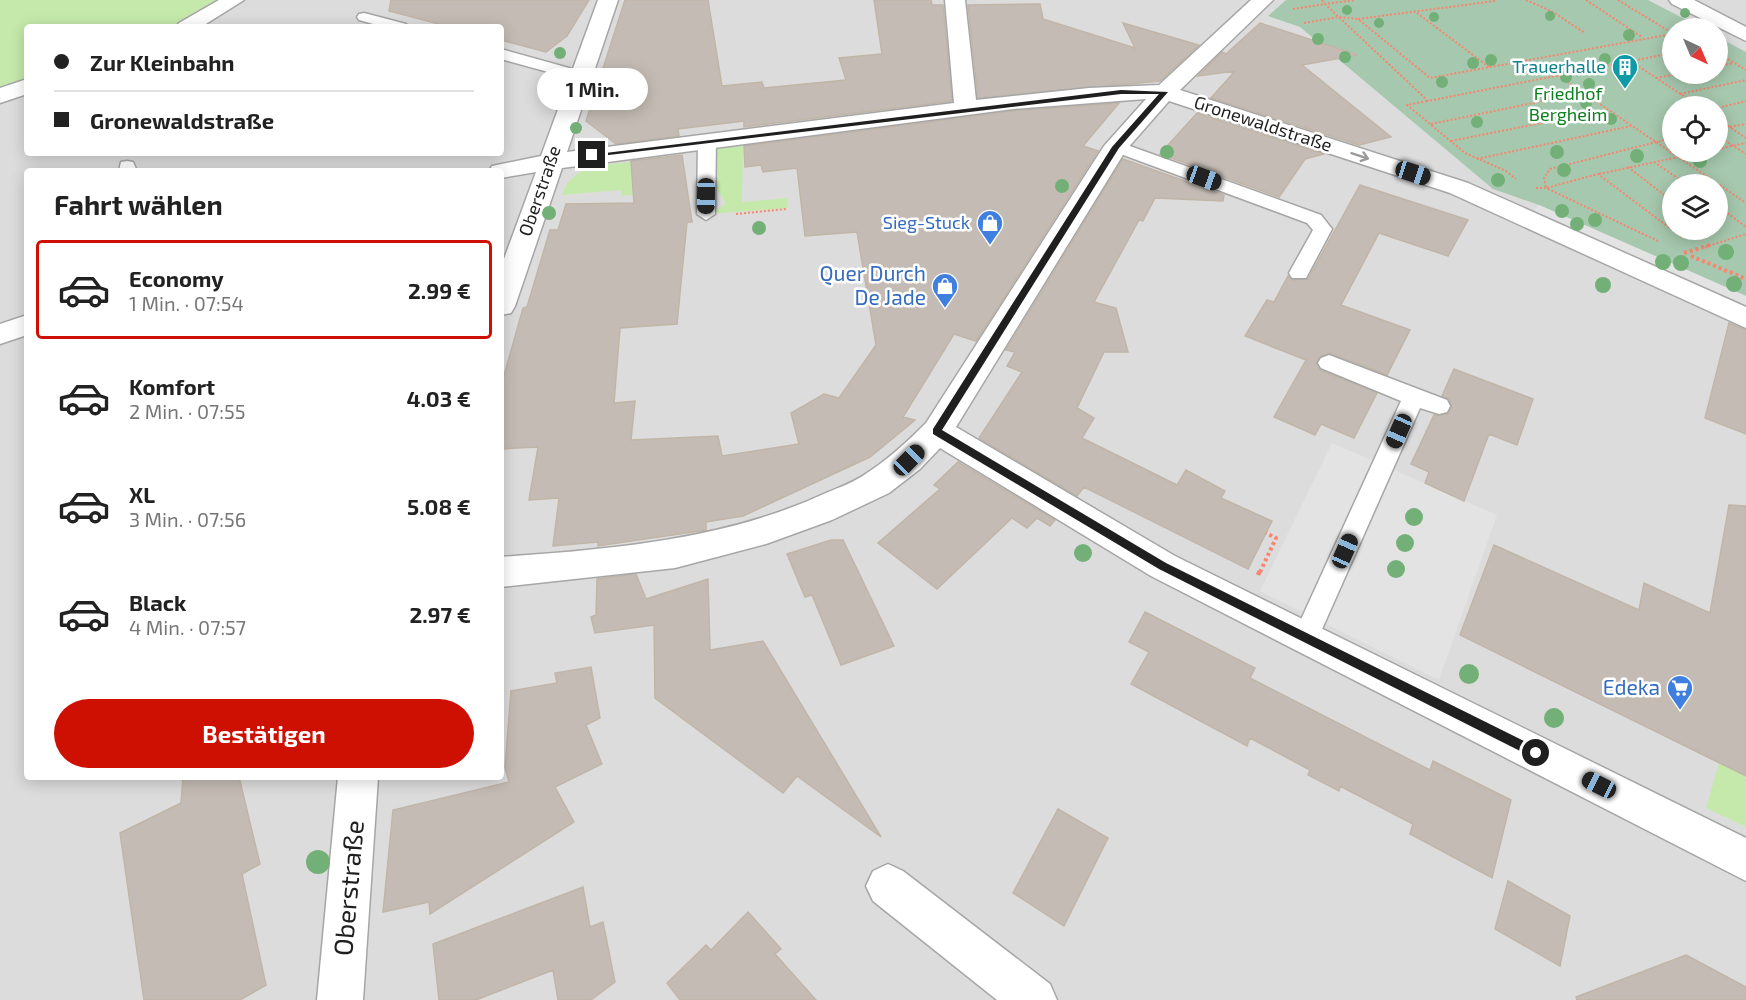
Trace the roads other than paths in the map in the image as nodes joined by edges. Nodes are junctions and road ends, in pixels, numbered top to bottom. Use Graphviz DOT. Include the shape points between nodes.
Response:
graph roads {
  1 [pos="234,0"];
  2 [pos="608,0"];
  3 [pos="955,0"];
  4 [pos="1263,0"];
  5 [pos="1679,0"];
  6 [pos="364,17"];
  7 [pos="191,24"];
  8 [pos="390,24"];
  9 [pos="1746,35"];
  10 [pos="504,55"];
  11 [pos="581,76"];
  12 [pos="24,87"];
  13 [pos="1165,92"];
  14 [pos="0,96"];
  15 [pos="966,109"];
  16 [pos="707,141"];
  17 [pos="1116,147"];
  18 [pos="550,162"];
  19 [pos="504,170"];
  20 [pos="706,214"];
  21 [pos="1299,273"];
  22 [pos="504,297"];
  23 [pos="1746,318"];
  24 [pos="24,326"];
  25 [pos="0,334"];
  26 [pos="1329,363"];
  27 [pos="1414,397"];
  28 [pos="1439,406"];
  29 [pos="937,432"];
  30 [pos="504,572"];
  31 [pos="1306,637"];
  32 [pos="358,780"];
  33 [pos="1746,860"];
  34 [pos="888,885"];
  35 [pos="340,1000"];
  36 [pos="1034,1000"];
  1 -- 7 [label="street"];
  2 -- 11 [label="street, Oberstraße"];
  3 -- 15 [label="street"];
  4 -- 13 [label="street"];
  5 -- 9 [label="street"];
  6 -- 8 [label="lane"];
  10 -- 11 [label="lane"];
  11 -- 18 [label="street, Oberstraße"];
  12 -- 14 [label="street"];
  13 -- 15 [label="street, Gronewaldstraße" via="1121,92"];
  13 -- 17 [label="street"];
  13 -- 23 [label="street, Gronewaldstraße, one-way" via="1459,188"];
  15 -- 16 [label="street, Gronewaldstraße"];
  16 -- 18 [label="street, Gronewaldstraße"];
  16 -- 20 [label="lane"];
  17 -- 21 [label="lane" via="1314,219 1323,229"];
  17 -- 29 [label="street"];
  18 -- 19 [label="street, Gronewaldstraße"];
  18 -- 22 [label="street, Oberstraße"];
  24 -- 25 [label="street"];
  26 -- 27 [label="lane"];
  27 -- 28 [label="lane"];
  27 -- 31 [label="lane"];
  29 -- 30 [label="street" via="909,460 876,484 820,511 766,530 675,554"];
  29 -- 31 [label="street" via="1163,566"];
  31 -- 33 [label="street"];
  32 -- 35 [label="street, Oberstraße"];
  34 -- 36 [label="street"];
}
